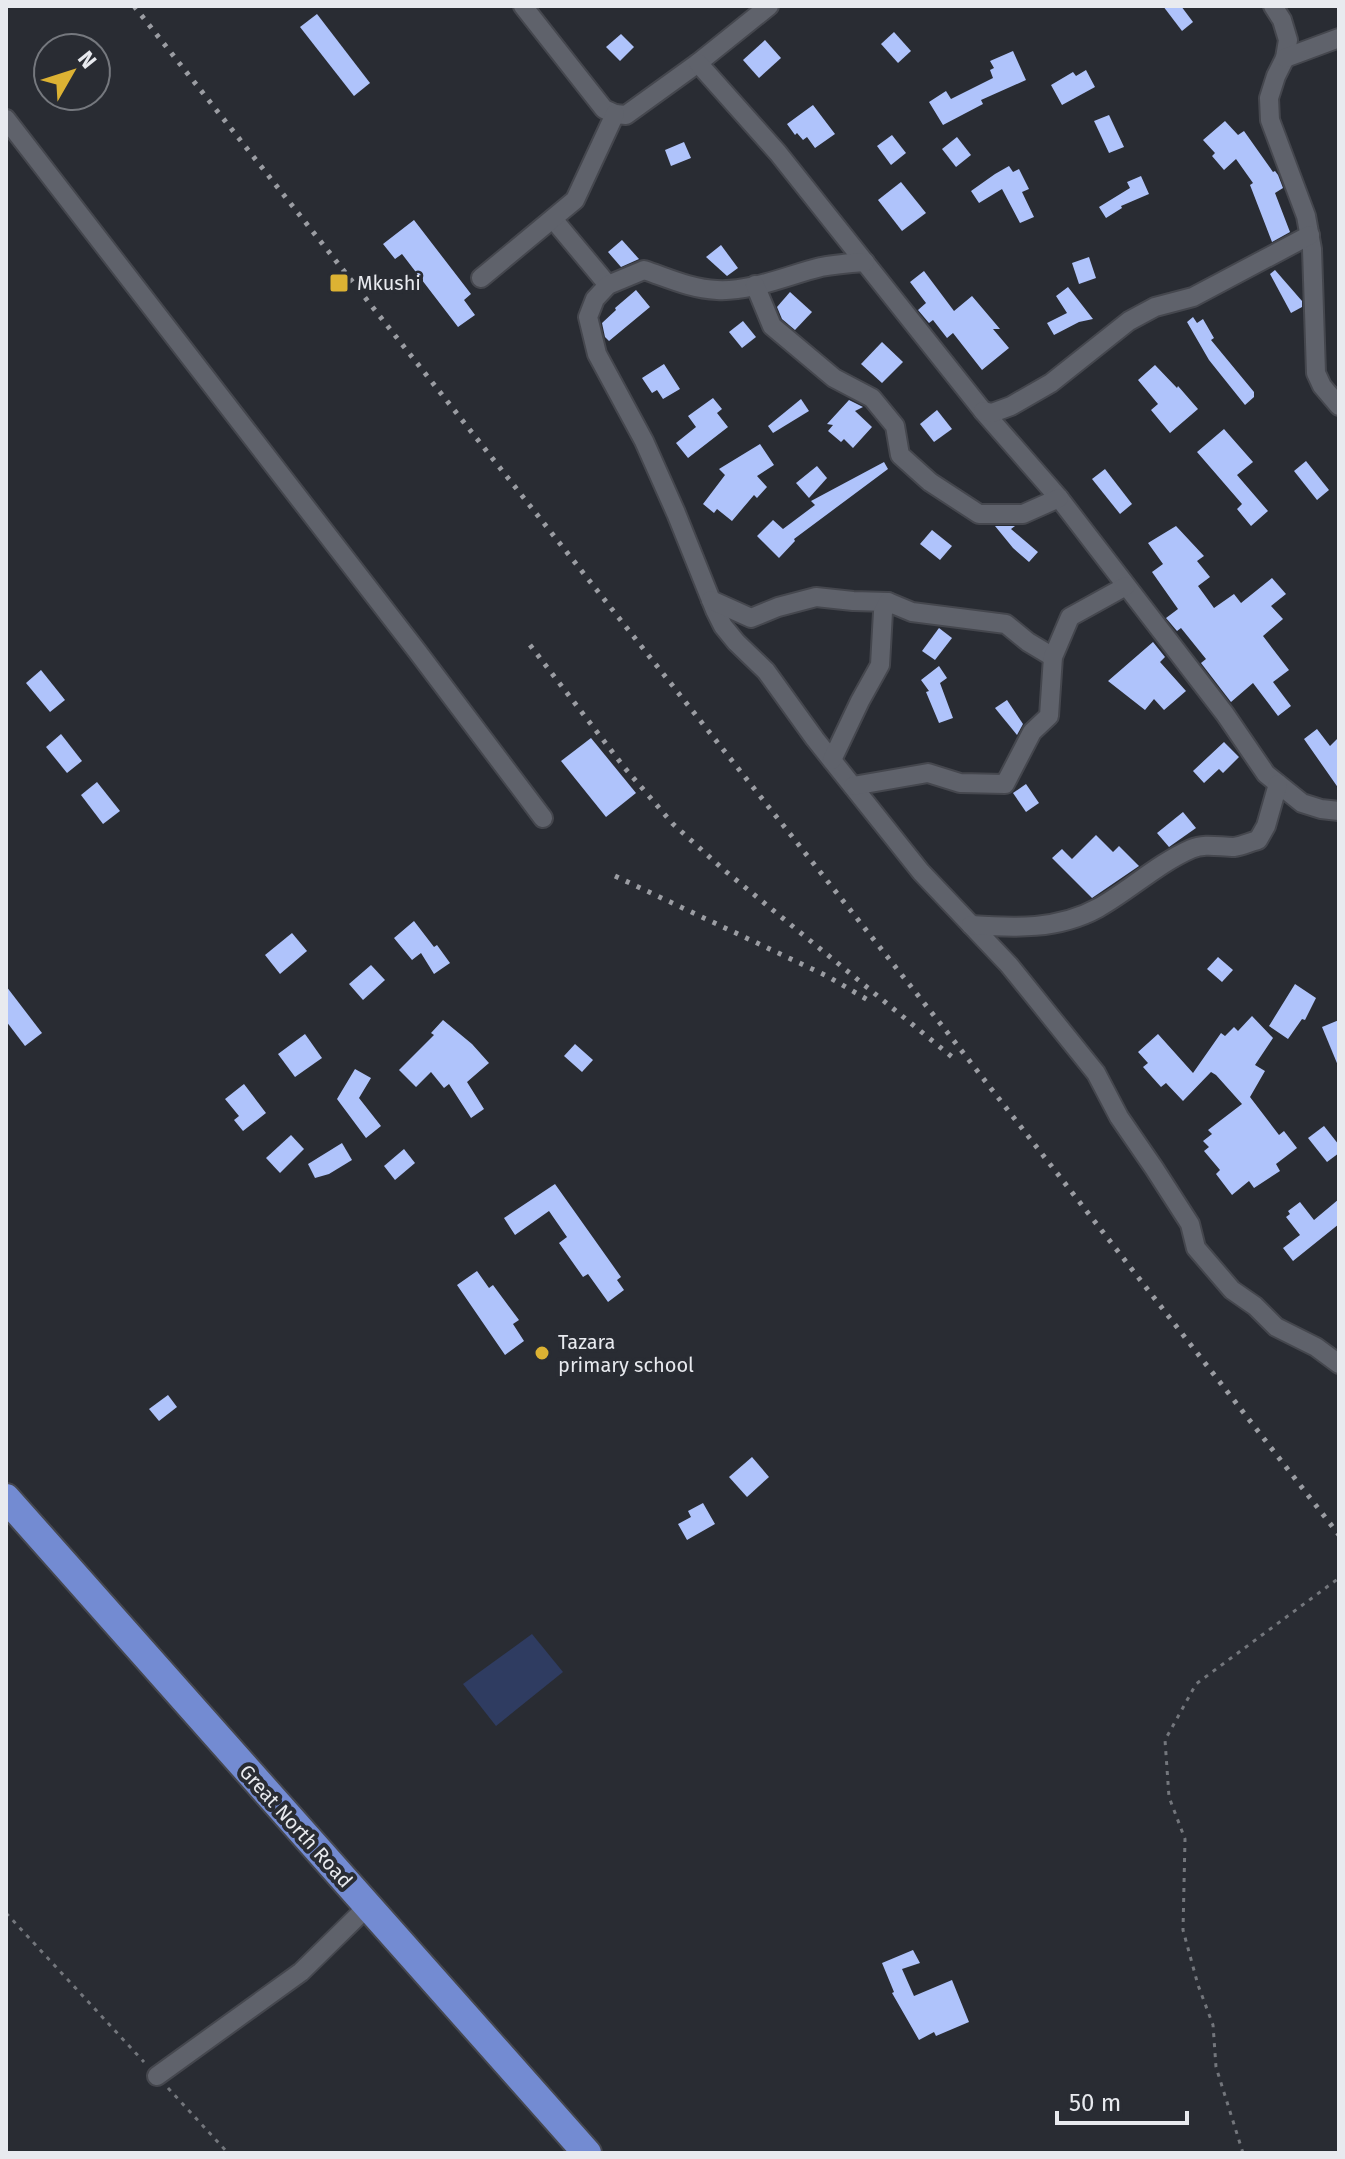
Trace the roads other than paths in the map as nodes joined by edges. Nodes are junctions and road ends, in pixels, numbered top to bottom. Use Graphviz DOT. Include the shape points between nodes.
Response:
graph roads {
  1 [pos="523,6"];
  2 [pos="769,6"];
  3 [pos="1273,6"];
  4 [pos="1339,38"];
  5 [pos="1285,58"];
  6 [pos="698,63"];
  7 [pos="615,114"];
  8 [pos="6,119"];
  9 [pos="553,219"];
  10 [pos="1310,235"];
  11 [pos="865,262"];
  12 [pos="481,278"];
  13 [pos="608,285"];
  14 [pos="755,285"];
  15 [pos="1339,406"];
  16 [pos="983,411"];
  17 [pos="1059,498"];
  18 [pos="1126,586"];
  19 [pos="711,600"];
  20 [pos="888,602"];
  21 [pos="1053,657"];
  22 [pos="832,760"];
  23 [pos="1278,784"];
  24 [pos="853,786"];
  25 [pos="1339,811"];
  26 [pos="543,818"];
  27 [pos="971,925"];
  28 [pos="1339,1364"];
  29 [pos="6,1498"];
  30 [pos="368,1906"];
  31 [pos="157,2076"];
  32 [pos="587,2153"];
  1 -- 7 [label="street" via="604,109"];
  2 -- 6 [label="street"];
  3 -- 5 [label="street" via="1286,31"];
  4 -- 5 [label="street"];
  5 -- 10 [label="street" via="1269,98 1270,120"];
  6 -- 7 [label="street" via="626,115"];
  6 -- 11 [label="street"];
  7 -- 9 [label="street" via="575,200"];
  8 -- 26 [label="street"];
  9 -- 12 [label="street"];
  9 -- 13 [label="street"];
  10 -- 15 [label="street" via="1316,373"];
  10 -- 16 [label="street" via="1193,297 1155,307 1129,321 1051,383 1011,406"];
  11 -- 14 [label="street" via="821,267"];
  11 -- 16 [label="street"];
  13 -- 14 [label="street" via="644,270 720,291"];
  13 -- 19 [label="street" via="588,317 597,354 644,441"];
  14 -- 17 [label="street" via="772,326 834,378 872,398 895,426 900,455 930,482 979,514 1023,514"];
  16 -- 17 [label="street"];
  17 -- 18 [label="street"];
  18 -- 21 [label="street" via="1070,617"];
  18 -- 23 [label="street"];
  19 -- 20 [label="street" via="751,618 816,597"];
  19 -- 22 [label="street" via="723,626 766,671"];
  20 -- 21 [label="street" via="912,612 1006,624"];
  20 -- 22 [label="street" via="880,665"];
  21 -- 24 [label="street" via="1049,716 1032,732 1005,784 960,783 928,773"];
  22 -- 24 [label="street"];
  23 -- 25 [label="street" via="1302,803"];
  23 -- 27 [label="street" via="1258,840 1236,847 1196,847 1096,909 1065,922 1022,928"];
  24 -- 27 [label="street"];
  27 -- 28 [label="street" via="1096,1073 1190,1224 1196,1248 1232,1290 1276,1327"];
  29 -- 30 [label="highway, Great North Road"];
  30 -- 31 [label="street" via="301,1972"];
  30 -- 32 [label="highway, Great North Road"];
}
